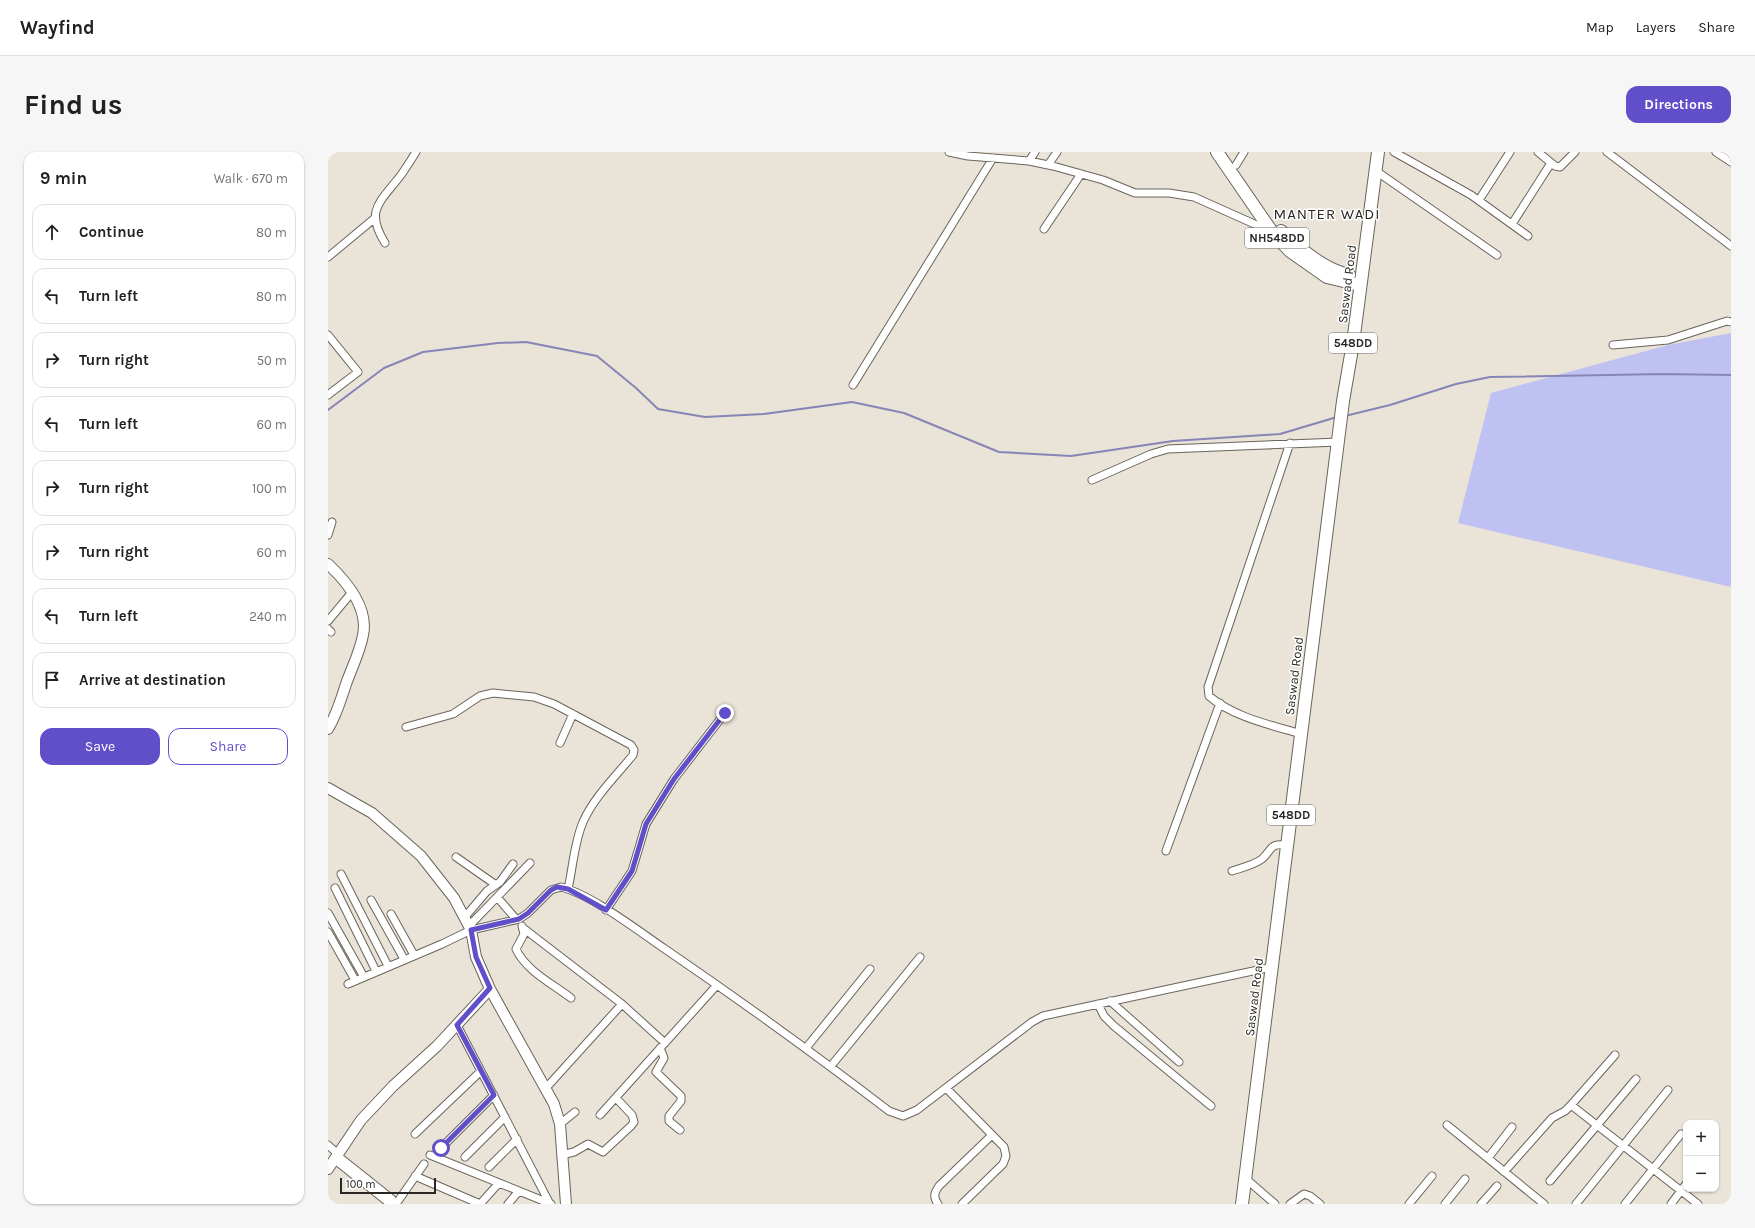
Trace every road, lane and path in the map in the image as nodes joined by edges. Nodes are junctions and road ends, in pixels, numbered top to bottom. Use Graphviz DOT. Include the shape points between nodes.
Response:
graph roads {
  1 [pos="416,152"];
  2 [pos="950,152"];
  3 [pos="1009,152"];
  4 [pos="1035,152"];
  5 [pos="1057,152"];
  6 [pos="1217,152"];
  7 [pos="1228,152"];
  8 [pos="1244,152"];
  9 [pos="1378,152"];
  10 [pos="1394,152"];
  11 [pos="1510,152"];
  12 [pos="1538,152"];
  13 [pos="1575,152"];
  14 [pos="1607,152"];
  15 [pos="1716,152"];
  16 [pos="973,154"];
  17 [pos="993,158"];
  18 [pos="1004,160"];
  19 [pos="1029,162"];
  20 [pos="1731,162"];
  21 [pos="1551,163"];
  22 [pos="1048,165"];
  23 [pos="1236,165"];
  24 [pos="1376,171"];
  25 [pos="1081,174"];
  26 [pos="1479,200"];
  27 [pos="376,218"];
  28 [pos="1512,224"];
  29 [pos="1044,229"];
  30 [pos="1275,230"];
  31 [pos="1528,236"];
  32 [pos="385,243"];
  33 [pos="1731,246"];
  34 [pos="1497,255"];
  35 [pos="328,257"];
  36 [pos="1361,281"];
  37 [pos="1730,320"];
  38 [pos="328,335"];
  39 [pos="1613,345"];
  40 [pos="853,385"];
  41 [pos="328,395"];
  42 [pos="1339,442"];
  43 [pos="1290,443"];
  44 [pos="1092,480"];
  45 [pos="332,522"];
  46 [pos="328,535"];
  47 [pos="328,564"];
  48 [pos="353,591"];
  49 [pos="328,620"];
  50 [pos="1220,703"];
  51 [pos="725,713"];
  52 [pos="332,714"];
  53 [pos="573,714"];
  54 [pos="406,727"];
  55 [pos="328,728"];
  56 [pos="1301,734"];
  57 [pos="560,743"];
  58 [pos="328,788"];
  59 [pos="1287,845"];
  60 [pos="1166,851"];
  61 [pos="456,858"];
  62 [pos="530,863"];
  63 [pos="513,864"];
  64 [pos="1232,871"];
  65 [pos="341,874"];
  66 [pos="496,885"];
  67 [pos="335,888"];
  68 [pos="568,889"];
  69 [pos="497,898"];
  70 [pos="371,900"];
  71 [pos="606,910"];
  72 [pos="328,913"];
  73 [pos="392,914"];
  74 [pos="517,919"];
  75 [pos="468,924"];
  76 [pos="523,928"];
  77 [pos="328,932"];
  78 [pos="414,955"];
  79 [pos="920,957"];
  80 [pos="404,959"];
  81 [pos="388,966"];
  82 [pos="1272,967"];
  83 [pos="870,969"];
  84 [pos="376,971"];
  85 [pos="364,977"];
  86 [pos="356,980"];
  87 [pos="348,984"];
  88 [pos="717,985"];
  89 [pos="490,988"];
  90 [pos="571,998"];
  91 [pos="1110,1001"];
  92 [pos="622,1004"];
  93 [pos="1098,1004"];
  94 [pos="457,1025"];
  95 [pos="662,1046"];
  96 [pos="806,1048"];
  97 [pos="1615,1055"];
  98 [pos="1179,1062"];
  99 [pos="831,1066"];
  100 [pos="481,1071"];
  101 [pos="1636,1079"];
  102 [pos="546,1088"];
  103 [pos="946,1088"];
  104 [pos="1668,1090"];
  105 [pos="494,1095"];
  106 [pos="616,1098"];
  107 [pos="1571,1105"];
  108 [pos="1211,1106"];
  109 [pos="575,1112"];
  110 [pos="600,1115"];
  111 [pos="505,1117"];
  112 [pos="560,1124"];
  113 [pos="1447,1124"];
  114 [pos="1597,1126"];
  115 [pos="1512,1127"];
  116 [pos="680,1130"];
  117 [pos="415,1134"];
  118 [pos="1681,1134"];
  119 [pos="992,1135"];
  120 [pos="517,1139"];
  121 [pos="328,1145"];
  122 [pos="1623,1146"];
  123 [pos="441,1148"];
  124 [pos="430,1155"];
  125 [pos="561,1155"];
  126 [pos="337,1157"];
  127 [pos="465,1157"];
  128 [pos="1488,1158"];
  129 [pos="424,1164"];
  130 [pos="489,1167"];
  131 [pos="1654,1168"];
  132 [pos="328,1169"];
  133 [pos="1504,1172"];
  134 [pos="415,1176"];
  135 [pos="1432,1176"];
  136 [pos="1245,1178"];
  137 [pos="1465,1180"];
  138 [pos="1550,1181"];
  139 [pos="499,1183"];
  140 [pos="1497,1186"];
  141 [pos="1683,1186"];
  142 [pos="1683,1188"];
  143 [pos="519,1191"];
  144 [pos="1688,1192"];
  145 [pos="395,1204"];
  146 [pos="480,1204"];
  147 [pos="508,1204"];
  148 [pos="551,1204"];
  149 [pos="566,1204"];
  150 [pos="938,1204"];
  151 [pos="962,1204"];
  152 [pos="1242,1204"];
  153 [pos="1275,1204"];
  154 [pos="1290,1204"];
  155 [pos="1320,1204"];
  156 [pos="1409,1204"];
  157 [pos="1446,1204"];
  158 [pos="1481,1204"];
  159 [pos="1544,1204"];
  160 [pos="1576,1204"];
  161 [pos="1625,1204"];
  162 [pos="1671,1204"];
  163 [pos="1698,1204"];
  1 -- 27 [label="street" via="398,180 380,200"];
  2 -- 16 [label="street"];
  3 -- 18 [label="street"];
  4 -- 19 [label="street"];
  5 -- 22 [label="street"];
  6 -- 30 [label="highway, NH548DD"];
  7 -- 23 [label="highway, NH548DD"];
  8 -- 23 [label="street"];
  9 -- 24 [label="highway, Saswad Road"];
  10 -- 26 [label="street"];
  11 -- 26 [label="street"];
  12 -- 21 [label="street"];
  13 -- 21 [label="street" via="1560,166"];
  14 -- 33 [label="street"];
  15 -- 20 [label="street"];
  16 -- 17 [label="street"];
  17 -- 18 [label="street"];
  17 -- 40 [label="street"];
  18 -- 19 [label="street"];
  19 -- 22 [label="street"];
  21 -- 28 [label="street"];
  22 -- 25 [label="street"];
  23 -- 30 [label="highway, NH548DD"];
  24 -- 34 [label="street"];
  24 -- 36 [label="highway, Saswad Road"];
  25 -- 29 [label="street"];
  25 -- 30 [label="street" via="1128,191 1194,197"];
  26 -- 28 [label="street"];
  27 -- 32 [label="street"];
  27 -- 35 [label="street"];
  28 -- 31 [label="street"];
  30 -- 36 [label="highway, NH548DD" via="1290,251 1327,278"];
  36 -- 42 [label="highway, Saswad Road / 548DD"];
  37 -- 39 [label="street" via="1668,340"];
  38 -- 41 [label="street" via="358,372"];
  42 -- 43 [label="street"];
  42 -- 56 [label="highway, Saswad Road / 548DD"];
  43 -- 44 [label="street" via="1168,449"];
  43 -- 50 [label="street" via="1208,687 1209,696"];
  45 -- 46 [label="street"];
  47 -- 48 [label="street"];
  48 -- 49 [label="street"];
  48 -- 52 [label="street" via="364,620 364,634"];
  50 -- 56 [label="street" via="1264,724"];
  50 -- 60 [label="street"];
  51 -- 71 [label="street" via="674,779 646,824 632,871"];
  52 -- 55 [label="street"];
  53 -- 54 [label="street" via="534,697 493,693 480,696 453,714"];
  53 -- 57 [label="street"];
  53 -- 68 [label="street" via="615,736 634,750 633,755 592,806 584,821"];
  56 -- 59 [label="highway, Saswad Road / 548DD"];
  58 -- 75 [label="street" via="372,813 421,856 454,898"];
  59 -- 64 [label="street" via="1273,846 1261,859"];
  59 -- 82 [label="highway, Saswad Road / 548DD"];
  61 -- 66 [label="street"];
  62 -- 69 [label="street"];
  63 -- 66 [label="street"];
  65 -- 81 [label="street"];
  66 -- 75 [label="street" via="487,891"];
  67 -- 84 [label="street"];
  68 -- 71 [label="street"];
  68 -- 74 [label="street" via="561,887 551,890 528,913"];
  69 -- 74 [label="street"];
  69 -- 75 [label="street"];
  70 -- 80 [label="street"];
  71 -- 88 [label="street"];
  72 -- 85 [label="street"];
  73 -- 78 [label="street"];
  74 -- 75 [label="street"];
  74 -- 76 [label="street"];
  75 -- 78 [label="street" via="442,944"];
  75 -- 89 [label="street" via="476,957"];
  76 -- 90 [label="street" via="524,934 516,949 518,953 529,967"];
  76 -- 92 [label="street"];
  77 -- 86 [label="street"];
  78 -- 80 [label="street"];
  79 -- 99 [label="street"];
  80 -- 81 [label="street"];
  81 -- 84 [label="street"];
  82 -- 91 [label="street"];
  82 -- 136 [label="highway, Saswad Road / 548DD"];
  83 -- 96 [label="street"];
  84 -- 85 [label="street"];
  85 -- 86 [label="street"];
  86 -- 87 [label="street"];
  88 -- 95 [label="street"];
  88 -- 96 [label="street"];
  89 -- 94 [label="street"];
  89 -- 102 [label="street"];
  91 -- 93 [label="street"];
  91 -- 98 [label="street"];
  92 -- 95 [label="street"];
  92 -- 102 [label="street"];
  93 -- 103 [label="street" via="1043,1016 1032,1022"];
  93 -- 108 [label="street" via="1104,1016 1114,1026"];
  94 -- 100 [label="street"];
  94 -- 126 [label="street" via="361,1120"];
  95 -- 106 [label="street"];
  95 -- 116 [label="street" via="664,1058 656,1072 681,1096 681,1101 669,1116 669,1121"];
  96 -- 99 [label="street"];
  97 -- 107 [label="street"];
  99 -- 103 [label="street" via="889,1111 903,1116 917,1110"];
  100 -- 105 [label="street"];
  100 -- 117 [label="street"];
  101 -- 114 [label="street"];
  102 -- 112 [label="street"];
  103 -- 119 [label="street"];
  104 -- 122 [label="street"];
  105 -- 111 [label="street"];
  105 -- 123 [label="street"];
  106 -- 110 [label="street"];
  106 -- 125 [label="street" via="632,1115 634,1122 631,1126 603,1152 588,1144 574,1152"];
  107 -- 114 [label="street"];
  107 -- 133 [label="street" via="1552,1118"];
  109 -- 112 [label="street"];
  111 -- 120 [label="street"];
  111 -- 127 [label="street"];
  112 -- 125 [label="street"];
  113 -- 128 [label="street"];
  114 -- 122 [label="street"];
  114 -- 138 [label="street"];
  115 -- 128 [label="street"];
  118 -- 131 [label="street"];
  119 -- 150 [label="street" via="939,1186 934,1198"];
  119 -- 151 [label="street" via="1004,1147 1006,1156 1003,1164"];
  120 -- 130 [label="street"];
  120 -- 148 [label="street"];
  121 -- 126 [label="street"];
  122 -- 131 [label="street"];
  122 -- 160 [label="street"];
  124 -- 139 [label="street"];
  125 -- 149 [label="street"];
  126 -- 132 [label="street"];
  126 -- 145 [label="street" via="389,1203"];
  128 -- 133 [label="street"];
  129 -- 134 [label="street"];
  131 -- 141 [label="street"];
  131 -- 161 [label="street"];
  133 -- 159 [label="street"];
  134 -- 145 [label="street"];
  134 -- 146 [label="street"];
  135 -- 156 [label="street"];
  136 -- 152 [label="highway, Saswad Road / 548DD"];
  136 -- 153 [label="street"];
  137 -- 157 [label="street"];
  139 -- 143 [label="street"];
  139 -- 146 [label="street"];
  140 -- 158 [label="street"];
  142 -- 162 [label="street"];
  143 -- 147 [label="street"];
  143 -- 148 [label="street"];
  144 -- 163 [label="street"];
  154 -- 155 [label="street" via="1304,1194"];
}
